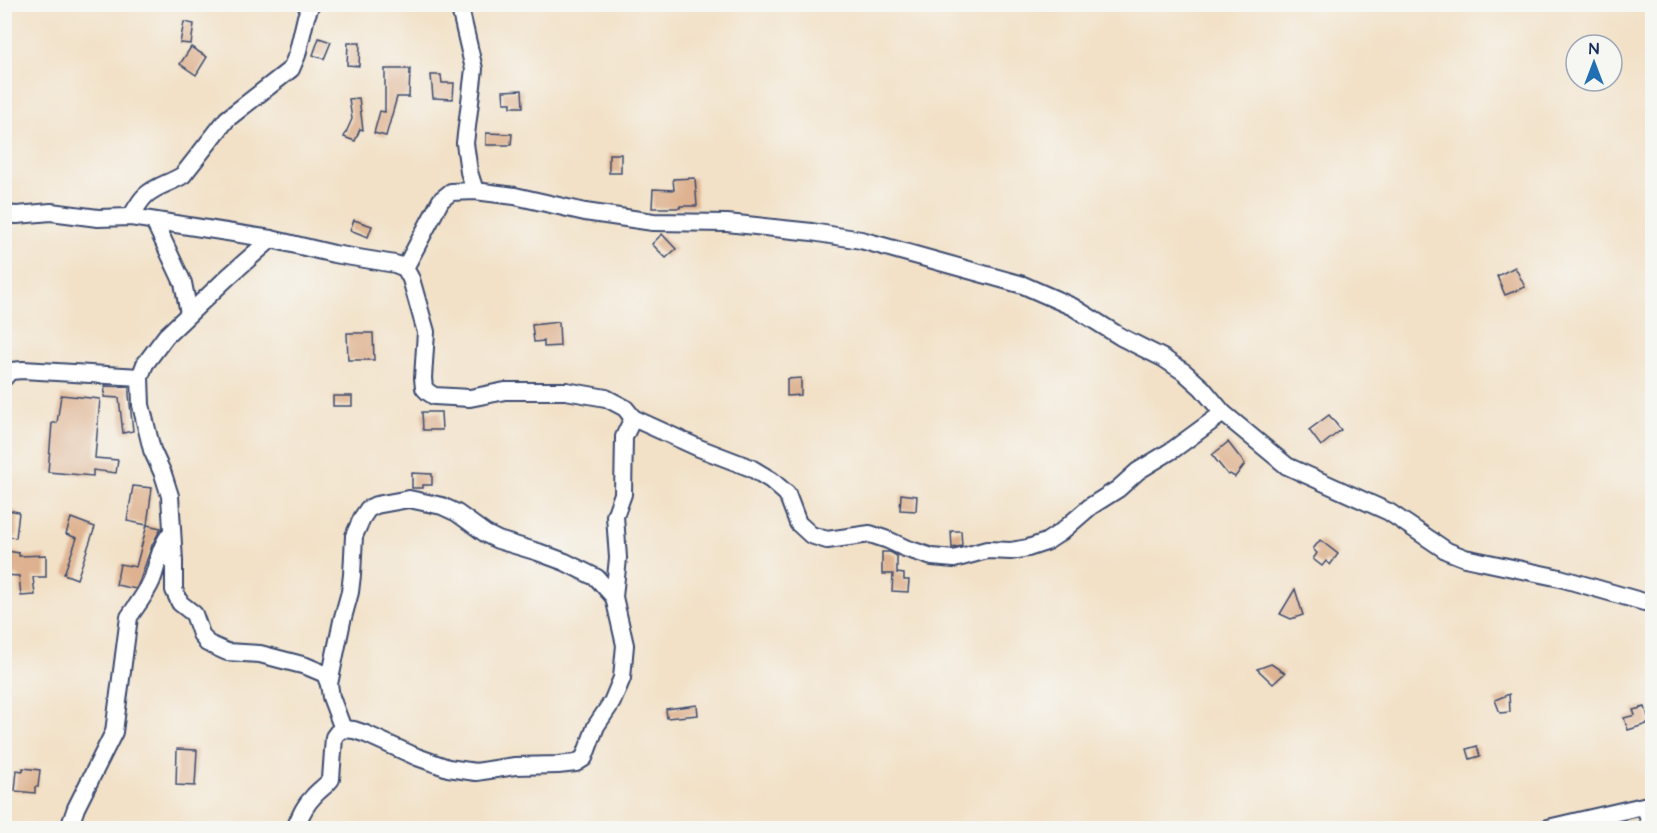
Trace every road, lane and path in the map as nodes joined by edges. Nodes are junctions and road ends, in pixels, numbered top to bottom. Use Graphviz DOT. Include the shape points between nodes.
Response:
graph roads {
  1 [pos="311,4"];
  2 [pos="459,4"];
  3 [pos="474,190"];
  4 [pos="4,214"];
  5 [pos="131,217"];
  6 [pos="154,221"];
  7 [pos="271,239"];
  8 [pos="405,268"];
  9 [pos="189,313"];
  10 [pos="140,377"];
  11 [pos="4,378"];
  12 [pos="1223,413"];
  13 [pos="633,418"];
  14 [pos="172,532"];
  15 [pos="614,597"];
  16 [pos="1653,602"];
  17 [pos="329,684"];
  18 [pos="343,729"];
  19 [pos="1649,805"];
  20 [pos="69,828"];
  21 [pos="295,828"];
  22 [pos="1548,828"];
  23 [pos="1651,828"];
  1 -- 5 [label="street" via="291,69 227,119 183,175 145,196"];
  2 -- 3 [label="street" via="474,69 465,143"];
  3 -- 8 [label="street" via="451,192 441,200"];
  3 -- 12 [label="street" via="653,222 727,223 861,240 1023,285 1073,307 1163,358 1202,388"];
  4 -- 5 [label="street" via="51,212 98,218"];
  5 -- 6 [label="street"];
  6 -- 7 [label="street"];
  6 -- 9 [label="street" via="183,283"];
  7 -- 8 [label="street"];
  7 -- 9 [label="street"];
  8 -- 13 [label="street" via="426,332 424,388 434,396 470,398 505,391 566,391 606,398 626,408"];
  9 -- 10 [label="street" via="166,336"];
  10 -- 11 [label="street" via="23,370 10,371"];
  10 -- 14 [label="street" via="141,405 152,450 170,496"];
  12 -- 13 [label="street" via="1138,471 1046,542 954,559 932,557 870,534 827,540 811,535 798,523 787,494 771,480"];
  12 -- 16 [label="street" via="1287,466 1389,512 1447,551"];
  13 -- 15 [label="street" via="624,437 623,494 615,516 618,558"];
  14 -- 17 [label="street" via="174,590 180,603 194,614 207,643 227,652 260,654 306,666 325,674"];
  14 -- 20 [label="street" via="140,603 129,617 114,732"];
  15 -- 17 [label="street" via="597,578 565,562 498,540 442,506 410,499 376,505 368,509 354,536 350,592"];
  15 -- 18 [label="street" via="625,645 622,678 584,758 576,763 515,765 476,772 448,768 366,734"];
  17 -- 18 [label="street"];
  18 -- 21 [label="street" via="334,737 331,778 301,813"];
  19 -- 22 [label="street"];
  19 -- 23 [label="street"];
}
